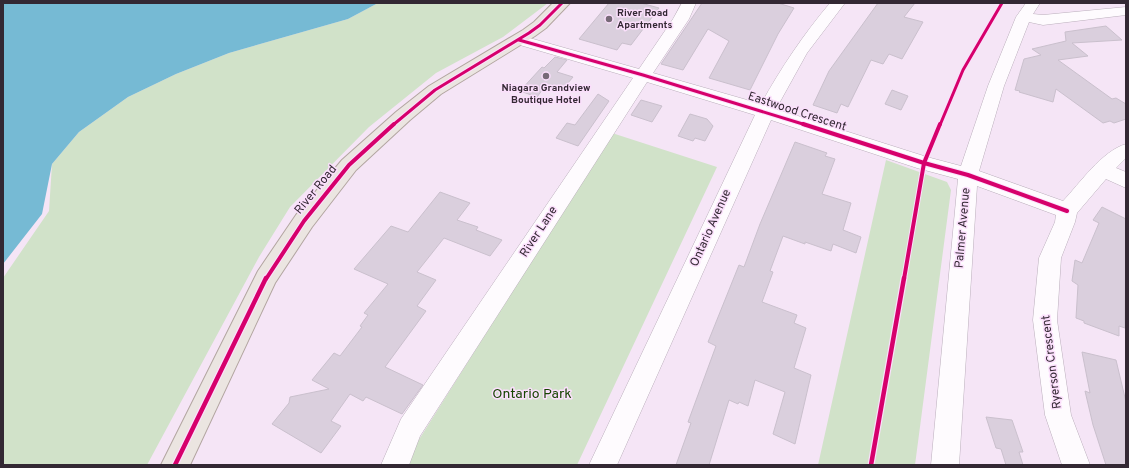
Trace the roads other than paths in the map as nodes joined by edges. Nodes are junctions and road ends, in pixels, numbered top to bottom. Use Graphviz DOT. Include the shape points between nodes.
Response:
graph roads {
  1 [pos="562,3"];
  2 [pos="689,3"];
  3 [pos="838,3"];
  4 [pos="1029,10"];
  5 [pos="1126,11"];
  6 [pos="518,40"];
  7 [pos="643,75"];
  8 [pos="766,112"];
  9 [pos="1126,150"];
  10 [pos="1103,169"];
  11 [pos="968,175"];
  12 [pos="1126,181"];
  13 [pos="1066,211"];
  14 [pos="175,465"];
  15 [pos="396,465"];
  16 [pos="603,465"];
  17 [pos="945,465"];
  18 [pos="1076,465"];
  1 -- 6 [label="main road, River Road" via="540,25"];
  2 -- 7 [label="street, River Lane"];
  3 -- 8 [label="street, Ontario Avenue" via="797,58"];
  4 -- 5 [label="street" via="1043,20"];
  4 -- 11 [label="street, Palmer Avenue" via="996,86"];
  6 -- 7 [label="street, Eastwood Crescent"];
  6 -- 14 [label="main road, River Road" via="435,90 349,165 304,221 266,278"];
  7 -- 8 [label="street, Eastwood Crescent"];
  7 -- 15 [label="street, River Lane" via="410,428"];
  8 -- 11 [label="street, Eastwood Crescent"];
  8 -- 16 [label="street, Ontario Avenue"];
  9 -- 10 [label="street" via="1118,154"];
  10 -- 12 [label="street"];
  10 -- 13 [label="street"];
  11 -- 13 [label="street, Eastwood Crescent"];
  11 -- 17 [label="street, Palmer Avenue"];
  13 -- 18 [label="street, Ryerson Crescent" via="1065,222 1050,258 1045,320 1058,415"];
}
